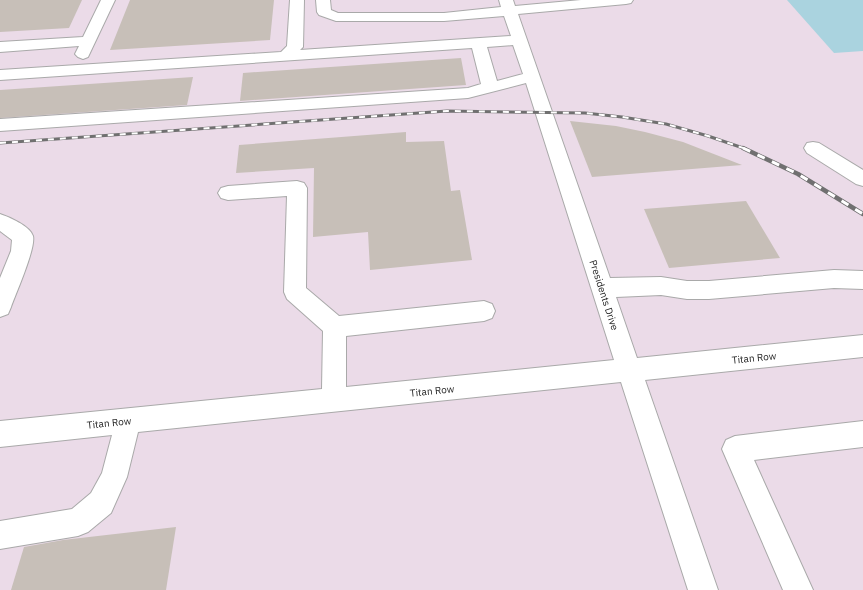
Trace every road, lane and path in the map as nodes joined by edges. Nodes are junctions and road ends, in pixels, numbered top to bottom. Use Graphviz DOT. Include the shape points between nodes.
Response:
graph roads {
  1 [pos="108,0"];
  2 [pos="296,0"];
  3 [pos="324,0"];
  4 [pos="626,0"];
  5 [pos="549,4"];
  6 [pos="507,5"];
  7 [pos="519,40"];
  8 [pos="89,41"];
  9 [pos="478,43"];
  10 [pos="0,47"];
  11 [pos="285,56"];
  12 [pos="76,70"];
  13 [pos="0,75"];
  14 [pos="531,77"];
  15 [pos="490,86"];
  16 [pos="0,125"];
  17 [pos="813,148"];
  18 [pos="863,179"];
  19 [pos="228,193"];
  20 [pos="0,222"];
  21 [pos="863,280"];
  22 [pos="602,288"];
  23 [pos="0,307"];
  24 [pos="484,311"];
  25 [pos="335,327"];
  26 [pos="863,346"];
  27 [pos="629,370"];
  28 [pos="334,401"];
  29 [pos="128,421"];
  30 [pos="0,434"];
  31 [pos="863,434"];
  32 [pos="0,535"];
  33 [pos="704,590"];
  34 [pos="798,590"];
  1 -- 8 [label="street"];
  2 -- 11 [label="street" via="295,47"];
  3 -- 6 [label="street" via="324,12 336,17"];
  4 -- 5 [label="street"];
  5 -- 6 [label="street"];
  6 -- 7 [label="street, Presidents Drive"];
  7 -- 9 [label="street"];
  7 -- 14 [label="street, Presidents Drive"];
  8 -- 10 [label="street"];
  8 -- 12 [label="street"];
  9 -- 11 [label="street"];
  9 -- 15 [label="street"];
  11 -- 12 [label="street"];
  12 -- 13 [label="street"];
  14 -- 15 [label="street"];
  14 -- 22 [label="street, Presidents Drive"];
  15 -- 16 [label="street" via="468,93"];
  17 -- 18 [label="street"];
  19 -- 25 [label="street" via="297,188 295,292"];
  20 -- 23 [label="street" via="23,237 22,251"];
  21 -- 22 [label="street" via="834,278 710,290 661,286"];
  22 -- 27 [label="street, Presidents Drive"];
  24 -- 25 [label="street"];
  25 -- 28 [label="street"];
  26 -- 27 [label="street, Titan Row"];
  27 -- 28 [label="street, Titan Row"];
  27 -- 33 [label="street, Presidents Drive"];
  28 -- 29 [label="street, Titan Row"];
  29 -- 30 [label="street, Titan Row"];
  29 -- 32 [label="street" via="114,477 101,503 78,522"];
  31 -- 34 [label="street" via="735,449"];
}
